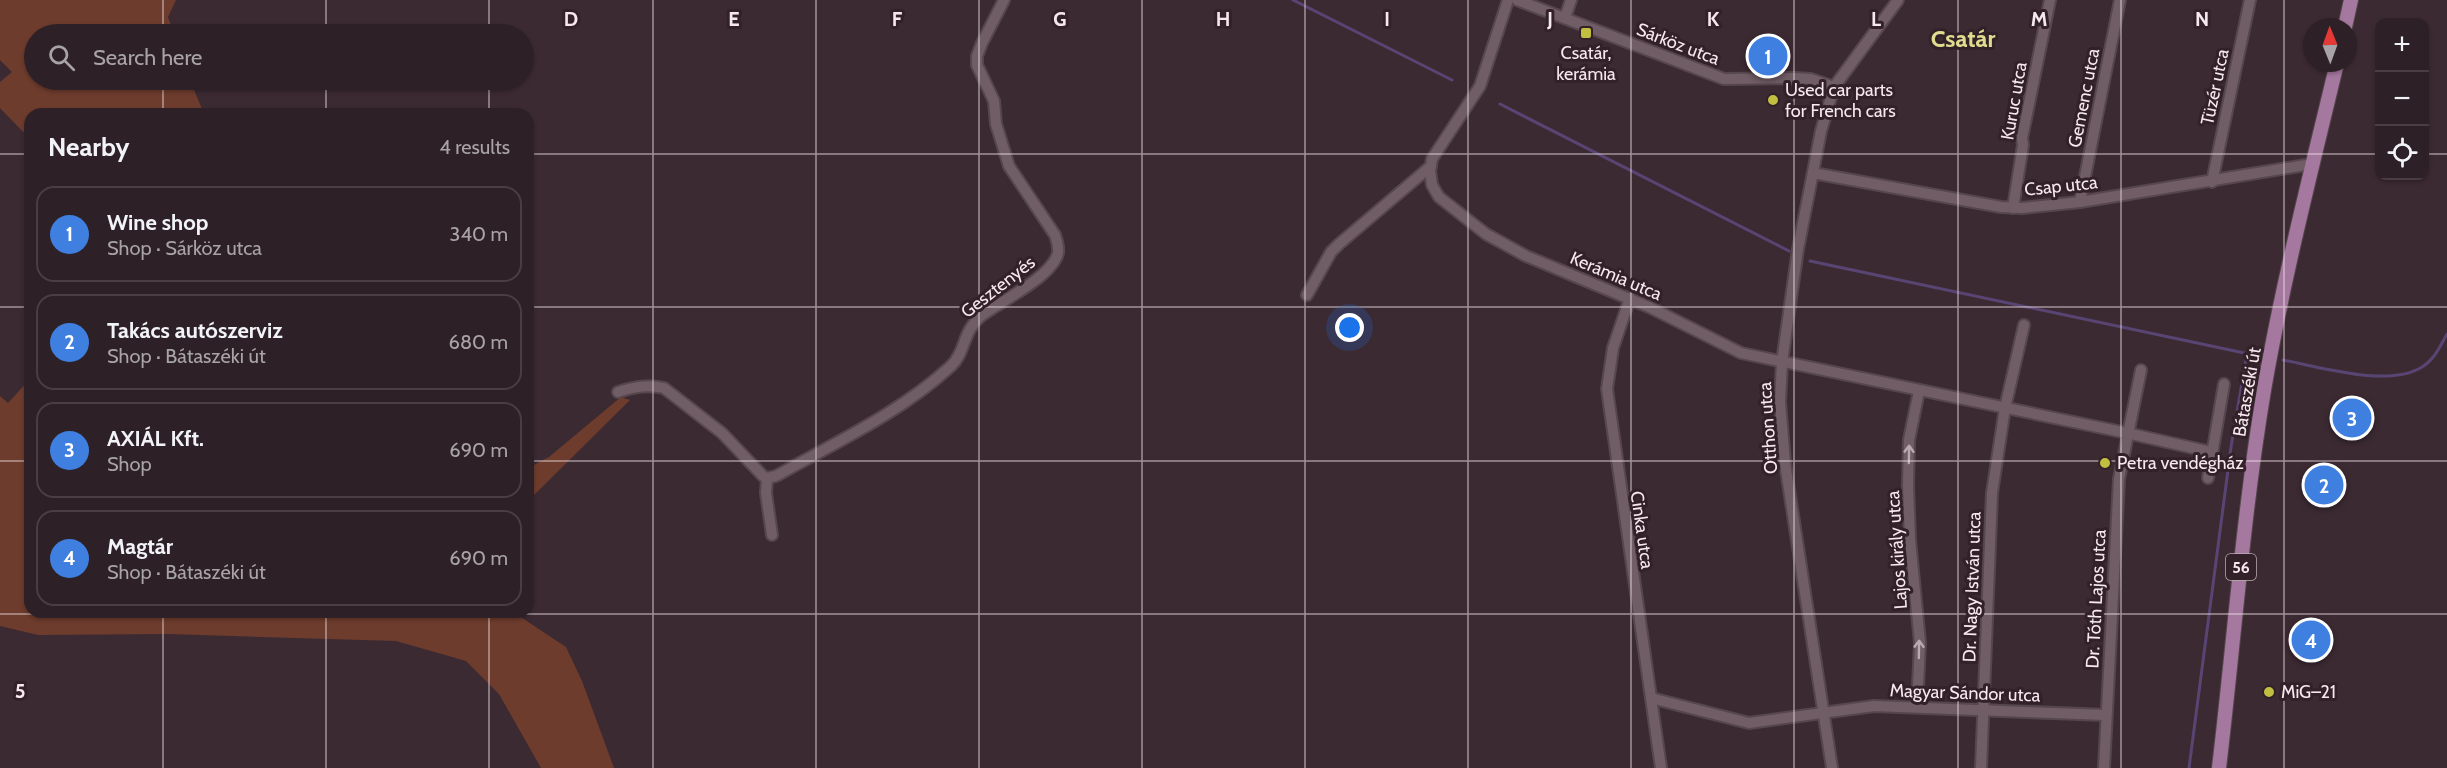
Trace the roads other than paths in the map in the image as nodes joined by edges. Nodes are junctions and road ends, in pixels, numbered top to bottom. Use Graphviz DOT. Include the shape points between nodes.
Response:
graph roads {
  1 [pos="1004,0"];
  2 [pos="1508,0"];
  3 [pos="1517,0"];
  4 [pos="1571,0"];
  5 [pos="1898,0"];
  6 [pos="2050,0"];
  7 [pos="2120,0"];
  8 [pos="2250,0"];
  9 [pos="2350,0"];
  10 [pos="1565,18"];
  11 [pos="2347,18"];
  12 [pos="2335,72"];
  13 [pos="1834,87"];
  14 [pos="2312,164"];
  15 [pos="1431,166"];
  16 [pos="1813,173"];
  17 [pos="2212,182"];
  18 [pos="2079,202"];
  19 [pos="2013,208"];
  20 [pos="1307,295"];
  21 [pos="1630,298"];
  22 [pos="2024,325"];
  23 [pos="1782,362"];
  24 [pos="2140,370"];
  25 [pos="2224,384"];
  26 [pos="1919,391"];
  27 [pos="618,392"];
  28 [pos="2005,408"];
  29 [pos="2127,433"];
  30 [pos="2211,452"];
  31 [pos="767,478"];
  32 [pos="2208,478"];
  33 [pos="772,535"];
  34 [pos="1651,698"];
  35 [pos="1917,707"];
  36 [pos="1983,709"];
  37 [pos="1823,711"];
  38 [pos="2106,715"];
  39 [pos="1661,768"];
  40 [pos="1832,768"];
  41 [pos="1981,768"];
  42 [pos="2104,768"];
  43 [pos="2219,768"];
  1 -- 31 [label="street, Gesztenyés" via="982,43 977,64 994,101 996,124 1009,166 1055,235 1058,255 1043,273 980,317 970,328 952,366 909,401 777,476"];
  2 -- 15 [label="street" via="1480,86 1444,139"];
  3 -- 10 [label="street, Sárköz utca"];
  4 -- 10 [label="street"];
  5 -- 13 [label="street, Otthon utca"];
  6 -- 19 [label="street, Kuruc utca" via="2022,138"];
  7 -- 18 [label="street, Gemenc utca"];
  8 -- 17 [label="street, Tüzér utca"];
  9 -- 11 [label="main road"];
  10 -- 13 [label="street, Sárköz utca" via="1724,79 1811,79"];
  12 -- 14 [label="main road, Bátaszéki út / 56"];
  13 -- 16 [label="street, Otthon utca"];
  14 -- 17 [label="street, Csap utca"];
  14 -- 43 [label="main road, Bátaszéki út / 56" via="2272,349 2250,489"];
  15 -- 20 [label="street" via="1331,252"];
  15 -- 21 [label="street, Kerámia utca" via="1432,185 1439,197 1486,234 1526,256"];
  16 -- 19 [label="street, Csap utca"];
  16 -- 23 [label="street, Otthon utca"];
  17 -- 18 [label="street, Csap utca"];
  18 -- 19 [label="street, Csap utca"];
  21 -- 23 [label="street, Kerámia utca" via="1741,353"];
  21 -- 34 [label="street, Cinka utca" via="1613,348 1607,389"];
  22 -- 28 [label="street"];
  23 -- 26 [label="street, Kerámia utca"];
  23 -- 37 [label="street, Otthon utca" via="1779,402 1785,463"];
  24 -- 29 [label="street"];
  25 -- 30 [label="street"];
  26 -- 28 [label="street, Kerámia utca"];
  35 -- 26 [label="street, Lajos király utca, one-way" via="1920,643 1908,485 1909,440"];
  27 -- 31 [label="street" via="638,386 664,388 722,433"];
  28 -- 29 [label="street, Kerámia utca"];
  28 -- 36 [label="street, Dr. Nagy István utca" via="1992,493"];
  29 -- 30 [label="street, Kerámia utca"];
  29 -- 38 [label="street, Dr. Tóth Lajos utca" via="2119,479"];
  30 -- 32 [label="street"];
  31 -- 33 [label="street" via="765,493"];
  34 -- 37 [label="street, Magyar Sándor utca" via="1749,723"];
  34 -- 39 [label="street, Cinka utca"];
  35 -- 36 [label="street, Magyar Sándor utca"];
  35 -- 37 [label="street, Magyar Sándor utca"];
  36 -- 38 [label="street, Magyar Sándor utca"];
  36 -- 41 [label="street, Dr. Nagy István utca"];
  37 -- 40 [label="street, Otthon utca"];
  38 -- 42 [label="street, Dr. Tóth Lajos utca"];
}
